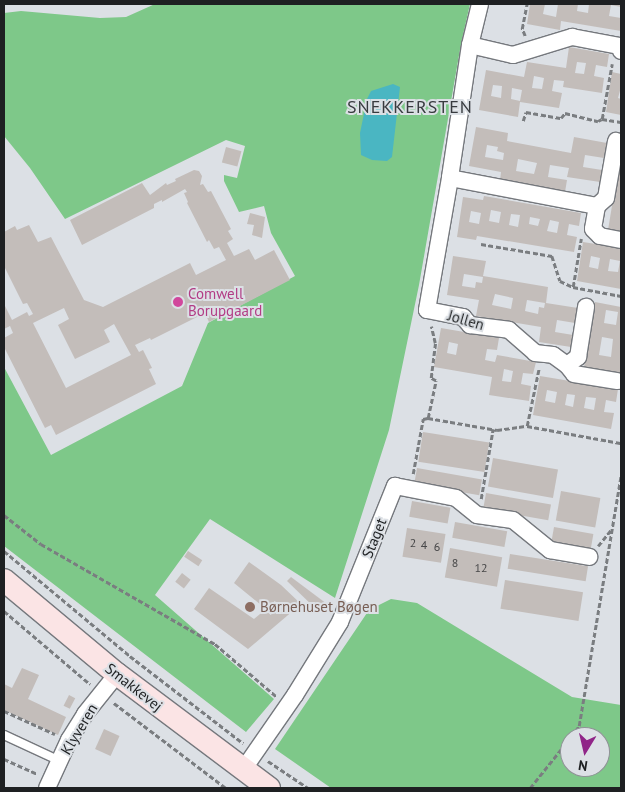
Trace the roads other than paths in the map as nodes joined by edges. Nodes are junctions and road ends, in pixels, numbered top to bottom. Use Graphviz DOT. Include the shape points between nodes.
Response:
graph roads {
  1 [pos="480,4"];
  2 [pos="470,45"];
  3 [pos="621,48"];
  4 [pos="616,141"];
  5 [pos="450,178"];
  6 [pos="597,206"];
  7 [pos="621,240"];
  8 [pos="586,307"];
  9 [pos="567,365"];
  10 [pos="617,381"];
  11 [pos="589,557"];
  12 [pos="4,580"];
  13 [pos="117,674"];
  14 [pos="4,735"];
  15 [pos="60,761"];
  16 [pos="243,770"];
  17 [pos="49,784"];
  18 [pos="269,788"];
  1 -- 2 [label="street, Jollen"];
  2 -- 3 [label="street" via="513,55 572,36"];
  2 -- 5 [label="street, Jollen"];
  4 -- 6 [label="street" via="606,198"];
  5 -- 6 [label="street"];
  5 -- 9 [label="street, Jollen" via="427,310 463,317 470,324 509,330 535,353 553,355"];
  6 -- 7 [label="street" via="593,229 600,236"];
  8 -- 9 [label="street" via="578,357"];
  9 -- 10 [label="street, Jollen" via="574,374"];
  11 -- 16 [label="street, Staget" via="550,550 513,520 477,515 456,498 395,486 340,622"];
  12 -- 13 [label="street, Smakkevej"];
  13 -- 15 [label="street, Klyveren" via="85,714"];
  13 -- 16 [label="street, Smakkevej"];
  14 -- 15 [label="lane"];
  15 -- 17 [label="street, Klyveren"];
  16 -- 18 [label="street, Smakkevej"];
}
